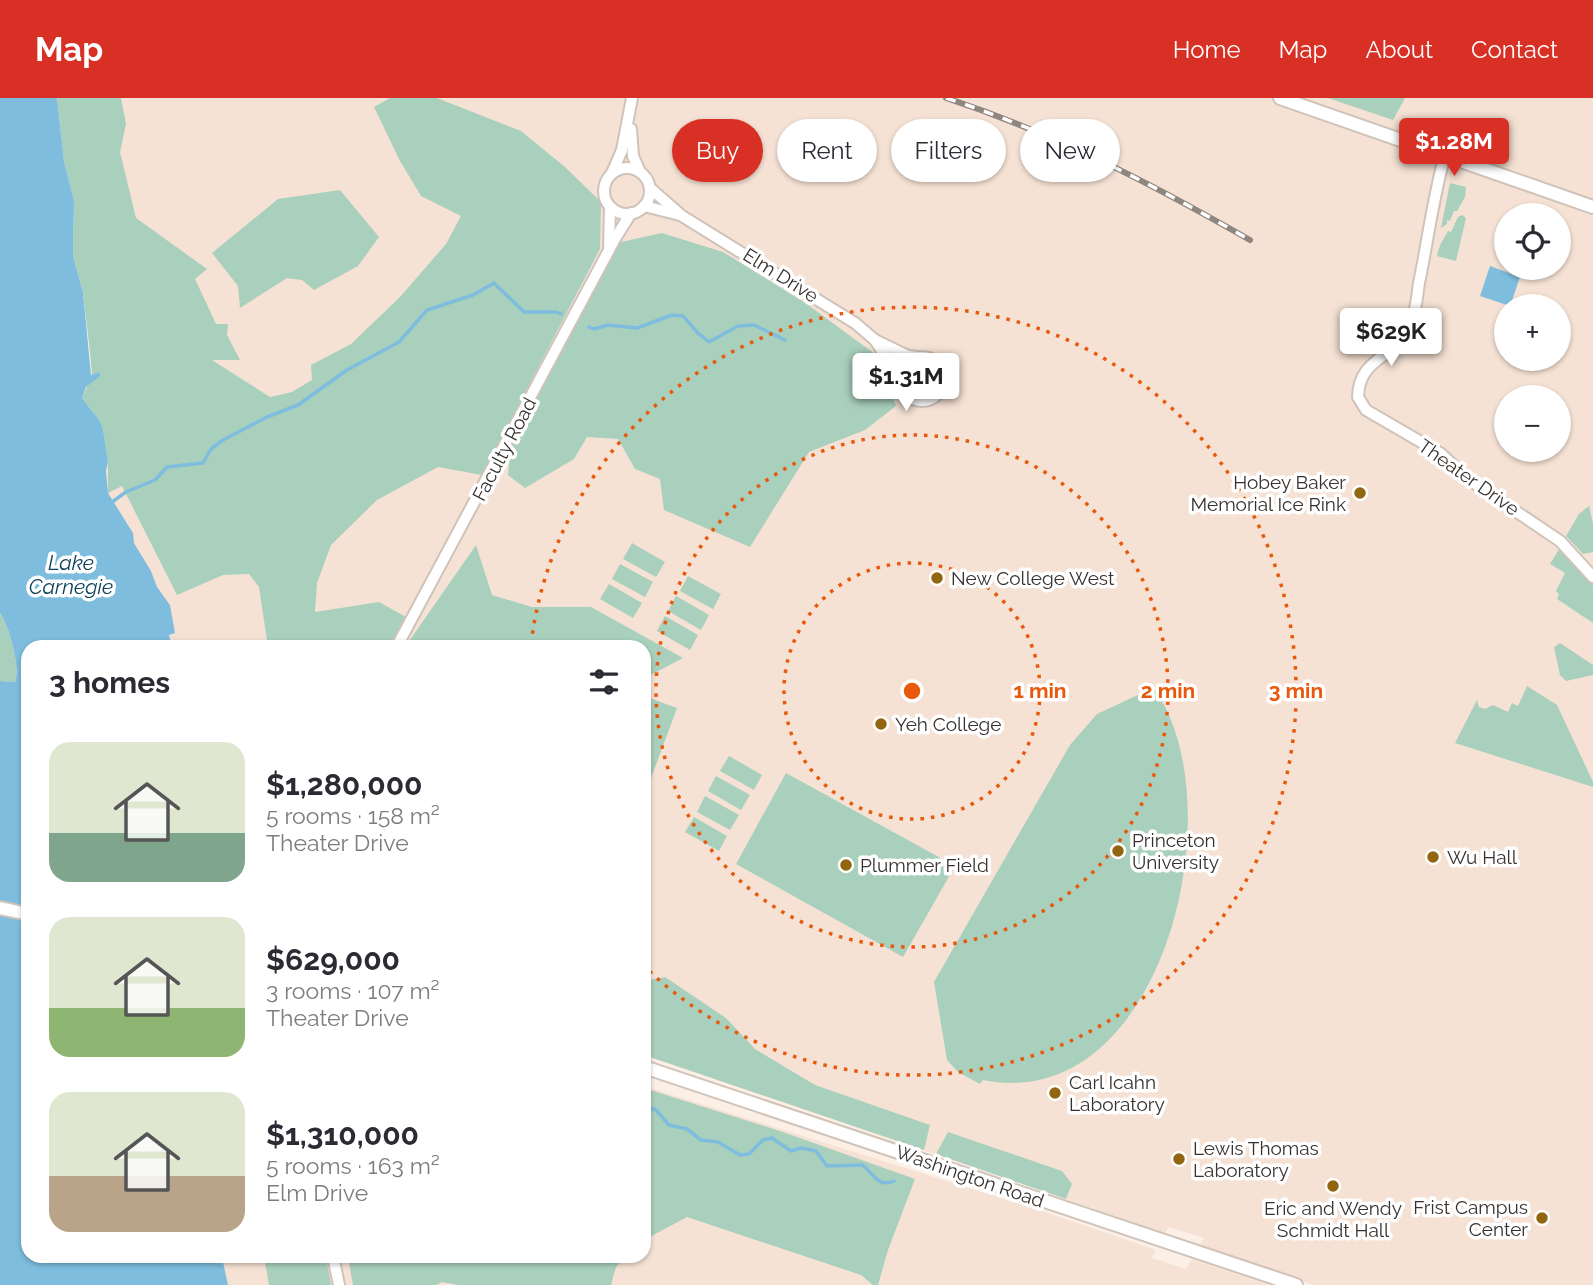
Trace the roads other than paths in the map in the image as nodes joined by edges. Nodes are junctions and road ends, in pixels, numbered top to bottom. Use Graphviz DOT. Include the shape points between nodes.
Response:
graph roads {
  1 [pos="632,98"];
  2 [pos="1280,98"];
  3 [pos="629,116"];
  4 [pos="1445,155"];
  5 [pos="640,172"];
  6 [pos="612,173"];
  7 [pos="650,188"];
  8 [pos="644,206"];
  9 [pos="610,207"];
  10 [pos="1593,207"];
  11 [pos="631,213"];
  12 [pos="682,216"];
  13 [pos="609,249"];
  14 [pos="874,340"];
  15 [pos="919,358"];
  16 [pos="900,378"];
  17 [pos="1593,577"];
  18 [pos="400,640"];
  19 [pos="0,908"];
  20 [pos="21,912"];
  21 [pos="651,1069"];
  22 [pos="335,1263"];
  23 [pos="339,1285"];
  24 [pos="1296,1285"];
  1 -- 3 [label="street"];
  2 -- 4 [label="main road"];
  3 -- 5 [label="street" via="633,156"];
  3 -- 6 [label="street"];
  4 -- 10 [label="main road"];
  4 -- 17 [label="street, Theater Drive" via="1411,324 1405,337 1367,368 1358,397 1366,410 1440,453 1468,479 1560,541"];
  5 -- 6 [label="street" via="626,168"];
  5 -- 7 [label="street"];
  6 -- 9 [label="street" via="604,189"];
  7 -- 8 [label="street"];
  7 -- 12 [label="street, Elm Drive"];
  8 -- 11 [label="street"];
  8 -- 12 [label="street, Elm Drive"];
  9 -- 11 [label="street"];
  9 -- 13 [label="street, Faculty Road"];
  11 -- 13 [label="street, Faculty Road"];
  12 -- 14 [label="street, Elm Drive" via="830,306"];
  13 -- 18 [label="street, Faculty Road"];
  14 -- 15 [label="street, Elm Drive"];
  14 -- 16 [label="street, Elm Drive"];
  15 -- 16 [label="street" via="905,366"];
  15 -- 16 [label="street" via="931,359 942,370 943,383 937,395 915,400 904,391"];
  19 -- 20 [label="main road"];
  21 -- 24 [label="main road, Washington Road"];
  22 -- 23 [label="street"];
}
